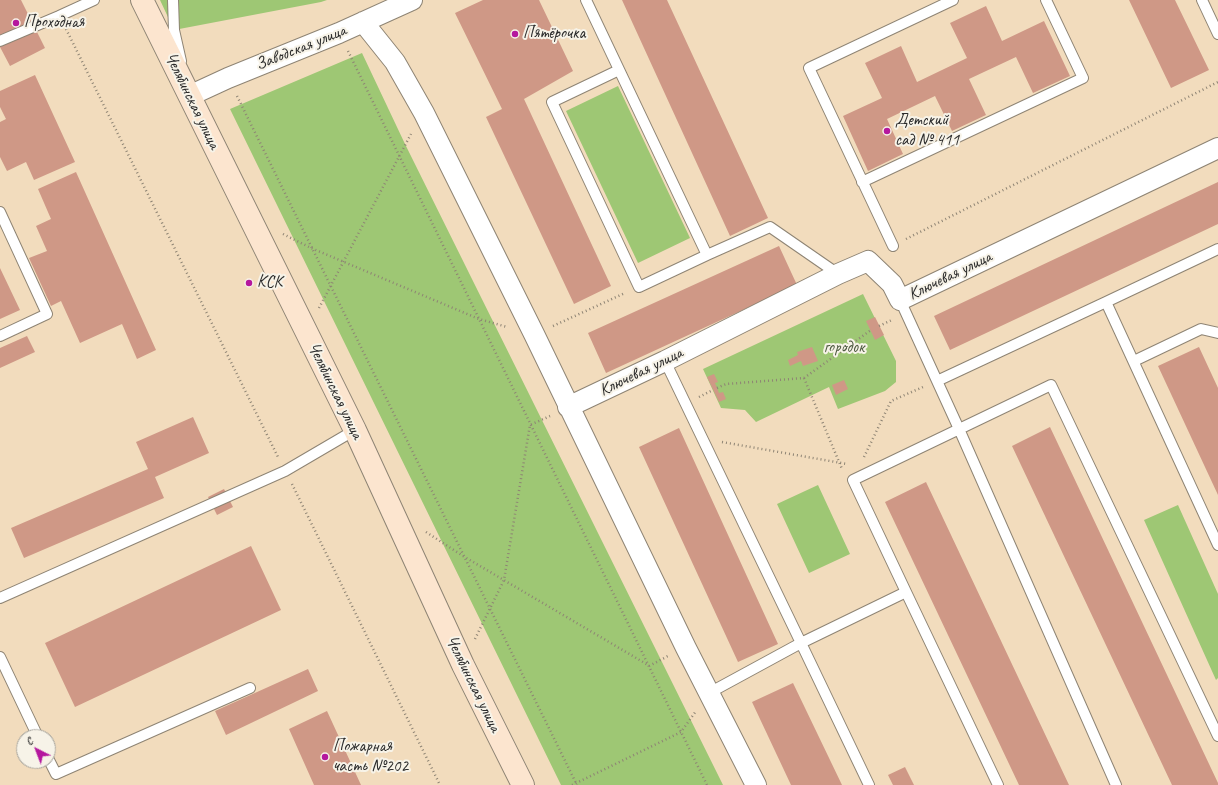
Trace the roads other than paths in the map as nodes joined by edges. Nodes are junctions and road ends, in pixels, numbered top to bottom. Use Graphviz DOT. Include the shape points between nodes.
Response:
graph roads {
  1 [pos="94,0"];
  2 [pos="142,0"];
  3 [pos="173,0"];
  4 [pos="412,0"];
  5 [pos="586,0"];
  6 [pos="953,0"];
  7 [pos="1046,0"];
  8 [pos="1202,0"];
  9 [pos="363,22"];
  10 [pos="1218,34"];
  11 [pos="0,41"];
  12 [pos="619,70"];
  13 [pos="189,96"];
  14 [pos="1218,148"];
  15 [pos="862,182"];
  16 [pos="0,212"];
  17 [pos="893,246"];
  18 [pos="1218,250"];
  19 [pos="707,255"];
  20 [pos="838,274"];
  21 [pos="900,300"];
  22 [pos="1106,302"];
  23 [pos="1218,334"];
  24 [pos="0,336"];
  25 [pos="665,361"];
  26 [pos="1134,361"];
  27 [pos="937,381"];
  28 [pos="568,407"];
  29 [pos="959,429"];
  30 [pos="355,430"];
  31 [pos="1218,544"];
  32 [pos="906,592"];
  33 [pos="0,598"];
  34 [pos="801,642"];
  35 [pos="0,657"];
  36 [pos="250,688"];
  37 [pos="709,693"];
  38 [pos="34,729"];
  39 [pos="1218,736"];
  40 [pos="54,769"];
  41 [pos="523,785"];
  42 [pos="756,785"];
  43 [pos="869,785"];
  44 [pos="998,785"];
  45 [pos="1116,785"];
  1 -- 11 [label="lane"];
  2 -- 13 [label="street, Челябинская улица"];
  3 -- 13 [label="lane" via="174,30"];
  4 -- 9 [label="street, Заводская улица"];
  5 -- 12 [label="lane"];
  6 -- 15 [label="lane" via="809,68"];
  7 -- 15 [label="lane" via="1083,78"];
  8 -- 10 [label="lane"];
  9 -- 13 [label="street, Заводская улица"];
  9 -- 28 [label="street" via="395,62 424,113"];
  12 -- 19 [label="lane"];
  12 -- 19 [label="lane" via="552,102 639,287"];
  13 -- 30 [label="street, Челябинская улица"];
  14 -- 21 [label="street, Ключевая улица"];
  15 -- 17 [label="lane"];
  16 -- 24 [label="lane" via="47,314"];
  18 -- 22 [label="lane"];
  19 -- 20 [label="lane" via="770,226"];
  20 -- 21 [label="street, Ключевая улица" via="868,261 892,284"];
  20 -- 25 [label="street, Ключевая улица"];
  21 -- 27 [label="lane"];
  22 -- 26 [label="lane"];
  22 -- 27 [label="lane"];
  23 -- 26 [label="lane" via="1201,330"];
  25 -- 28 [label="street, Ключевая улица"];
  25 -- 34 [label="lane"];
  26 -- 31 [label="lane"];
  27 -- 29 [label="lane"];
  28 -- 37 [label="street"];
  29 -- 32 [label="lane" via="853,480"];
  29 -- 39 [label="lane" via="1051,385"];
  29 -- 45 [label="lane"];
  30 -- 33 [label="lane" via="285,471"];
  30 -- 41 [label="street, Челябинская улица" via="463,666"];
  32 -- 34 [label="lane"];
  32 -- 44 [label="lane"];
  34 -- 37 [label="lane"];
  34 -- 43 [label="lane"];
  35 -- 38 [label="lane"];
  36 -- 40 [label="lane" via="56,774"];
  37 -- 42 [label="street"];
}
